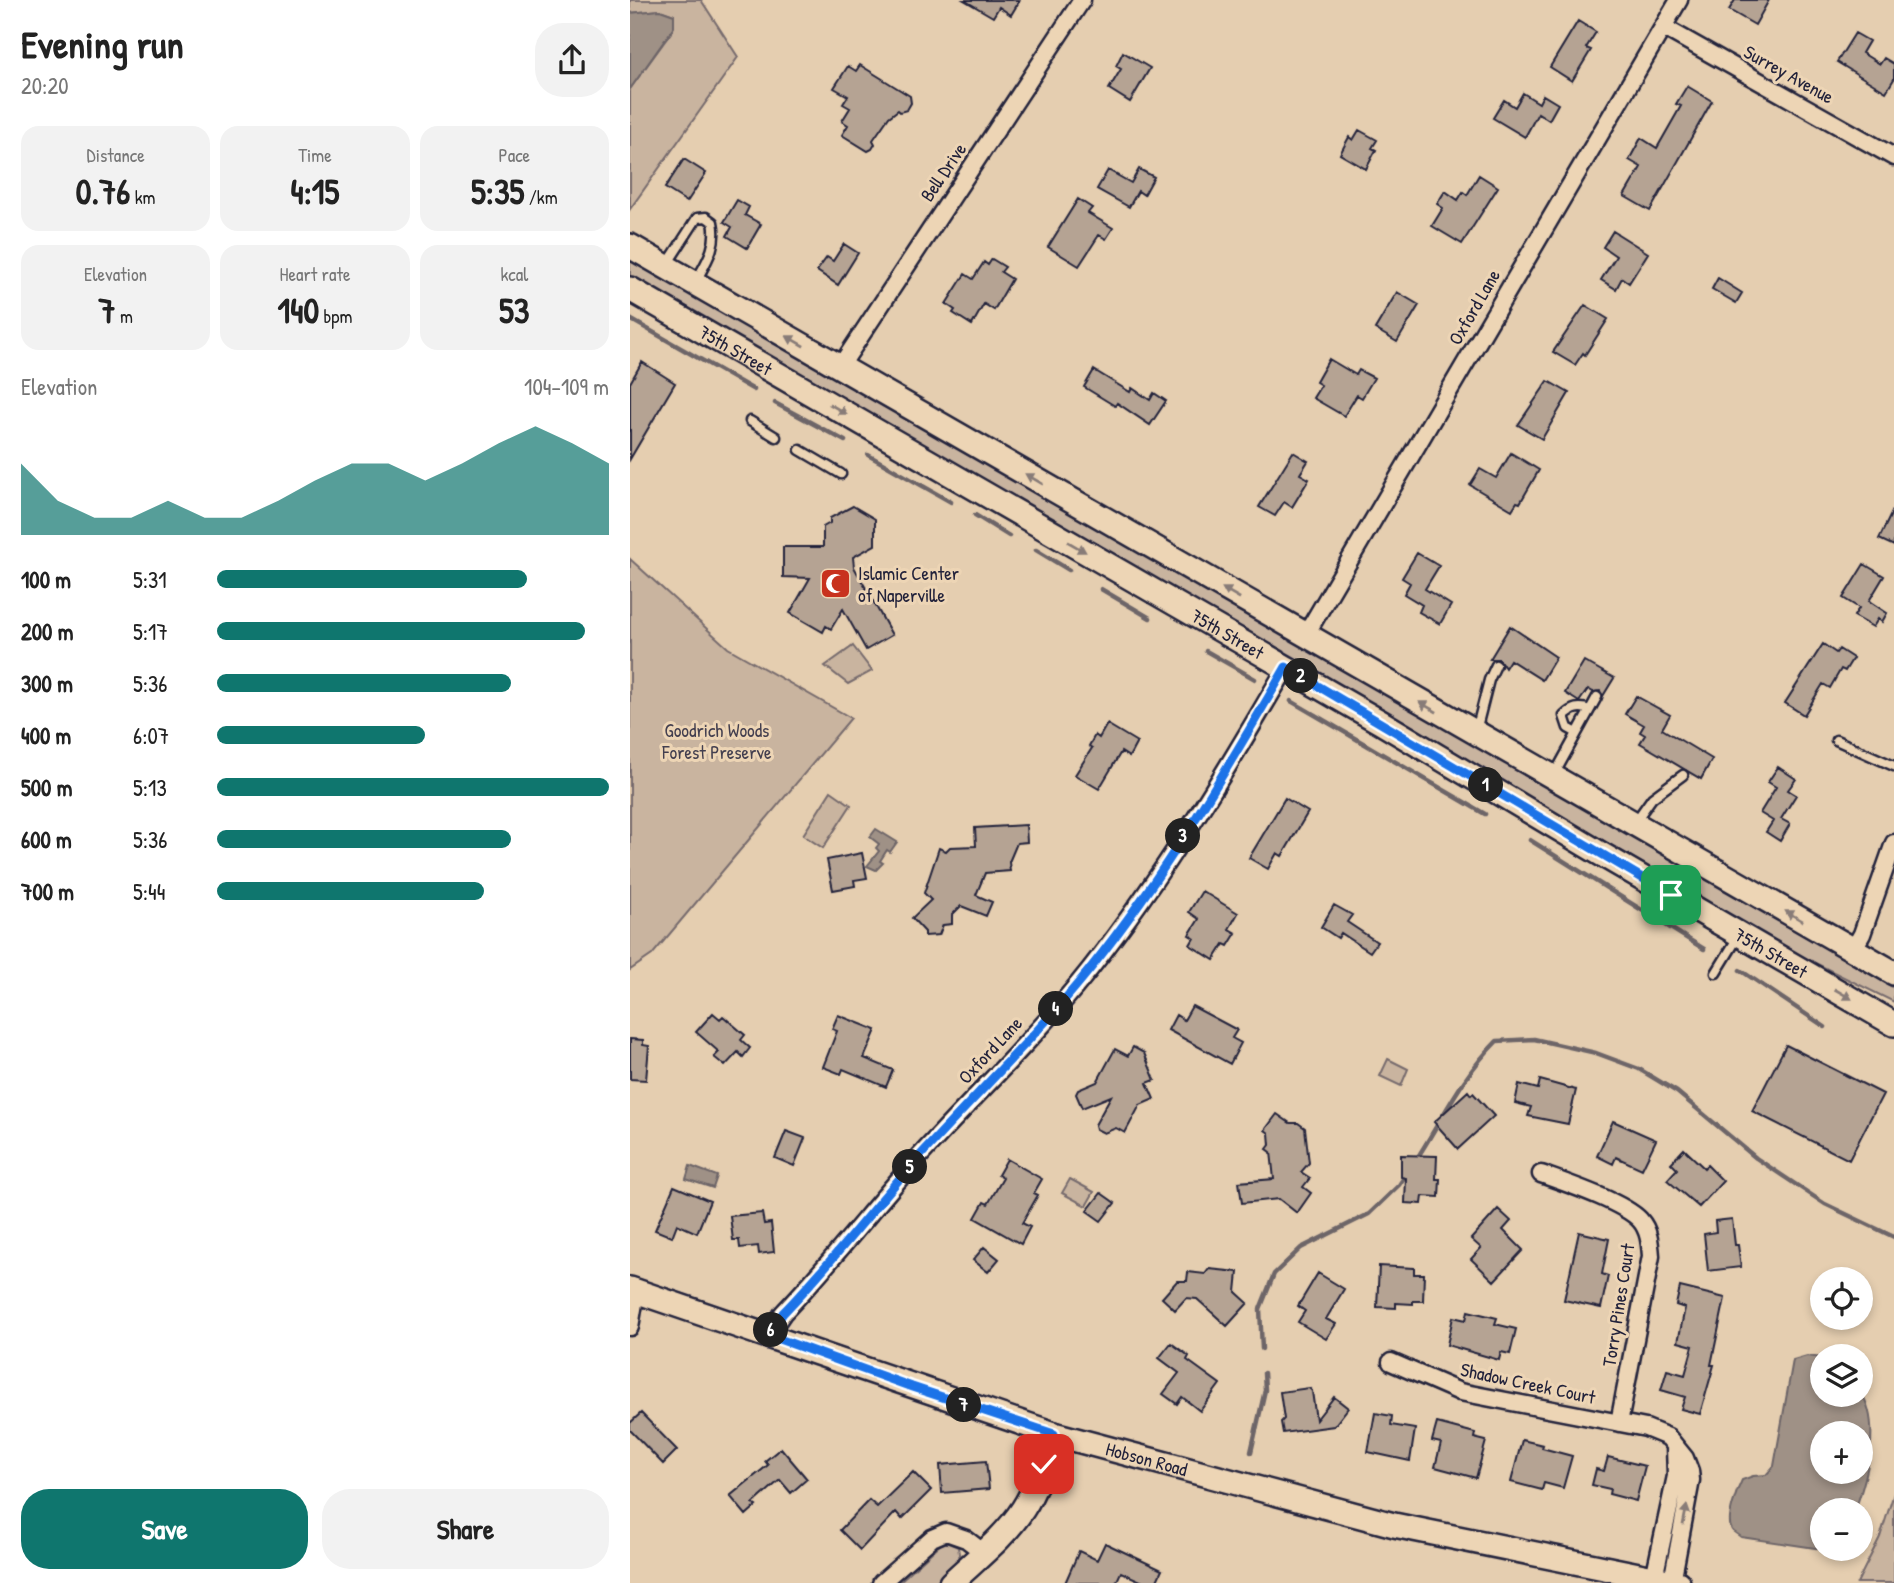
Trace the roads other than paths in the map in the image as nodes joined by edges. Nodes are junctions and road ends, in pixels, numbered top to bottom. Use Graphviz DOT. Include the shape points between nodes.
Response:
graph roads {
  1 [pos="1082,0"];
  2 [pos="1679,0"];
  3 [pos="1663,27"];
  4 [pos="1894,157"];
  5 [pos="630,246"];
  6 [pos="666,267"];
  7 [pos="695,284"];
  8 [pos="630,289"];
  9 [pos="840,367"];
  10 [pos="750,421"];
  11 [pos="776,437"];
  12 [pos="800,450"];
  13 [pos="841,474"];
  14 [pos="1305,636"];
  15 [pos="1496,665"];
  16 [pos="1286,667"];
  17 [pos="1597,697"];
  18 [pos="1590,710"];
  19 [pos="1577,733"];
  20 [pos="1476,734"];
  21 [pos="1836,740"];
  22 [pos="1894,766"];
  23 [pos="1683,775"];
  24 [pos="1553,778"];
  25 [pos="1634,824"];
  26 [pos="1894,843"];
  27 [pos="1740,935"];
  28 [pos="1853,950"];
  29 [pos="1716,973"];
  30 [pos="1894,973"];
  31 [pos="1894,1024"];
  32 [pos="1541,1174"];
  33 [pos="633,1290"];
  34 [pos="630,1327"];
  35 [pos="768,1335"];
  36 [pos="1391,1362"];
  37 [pos="1619,1423"];
  38 [pos="1054,1434"];
  39 [pos="983,1552"];
  40 [pos="1668,1581"];
  41 [pos="881,1583"];
  42 [pos="951,1583"];
  1 -- 9 [label="street, Bell Drive"];
  2 -- 3 [label="street, Oxford Lane"];
  3 -- 4 [label="street, Surrey Avenue"];
  3 -- 14 [label="street, Oxford Lane"];
  5 -- 6 [label="main road, 75th Street"];
  6 -- 7 [label="main road, 75th Street"];
  6 -- 7 [label="lane" via="697,218 706,217 713,222 716,236"];
  9 -- 7 [label="main road, 75th Street, one-way"];
  8 -- 16 [label="main road, 75th Street, one-way"];
  14 -- 9 [label="main road, 75th Street, one-way"];
  10 -- 11 [label="lane"];
  12 -- 13 [label="lane"];
  20 -- 14 [label="main road, 75th Street, one-way"];
  15 -- 20 [label="lane"];
  16 -- 27 [label="main road, 75th Street"];
  16 -- 35 [label="street, Oxford Lane" via="1172,853 1091,968 908,1170"];
  17 -- 18 [label="lane"];
  18 -- 19 [label="lane"];
  18 -- 19 [label="lane" via="1582,707 1564,716 1567,728"];
  19 -- 24 [label="lane"];
  20 -- 24 [label="main road, 75th Street"];
  21 -- 22 [label="lane"];
  23 -- 25 [label="lane" via="1652,798"];
  24 -- 25 [label="main road, 75th Street"];
  28 -- 25 [label="main road, 75th Street, one-way"];
  26 -- 28 [label="street"];
  27 -- 29 [label="lane"];
  27 -- 31 [label="main road, 75th Street, one-way"];
  28 -- 30 [label="main road, 75th Street"];
  32 -- 37 [label="street, Torry Pines Court" via="1622,1207 1640,1220 1649,1237 1651,1256"];
  33 -- 34 [label="street"];
  33 -- 35 [label="main road, Hobson Road"];
  35 -- 38 [label="main road, Hobson Road"];
  36 -- 37 [label="street, Shadow Creek Court" via="1460,1392"];
  37 -- 40 [label="street, Shadow Creek Court" via="1659,1432 1685,1458 1691,1480"];
  38 -- 39 [label="main road" via="1024,1508"];
  38 -- 40 [label="main road, Hobson Road" via="1394,1525"];
  39 -- 41 [label="street" via="946,1532 932,1538"];
  39 -- 42 [label="main road"];
}
